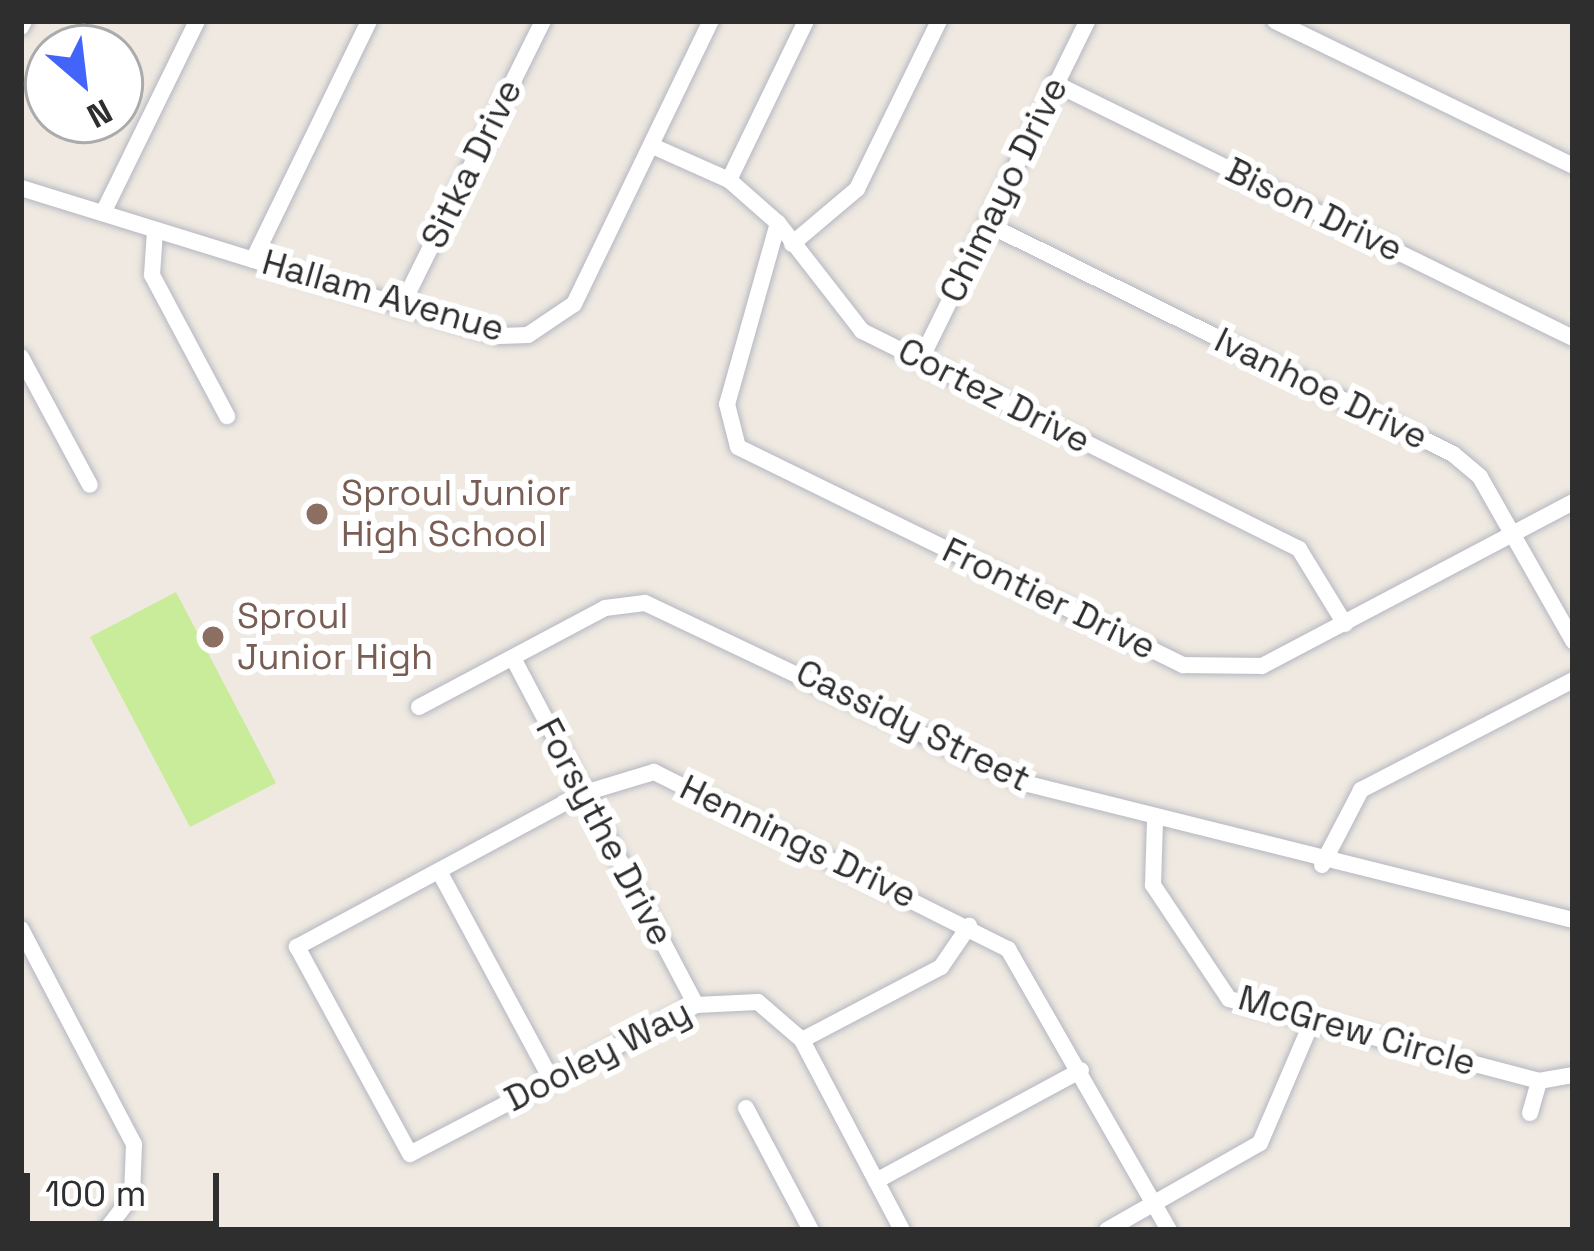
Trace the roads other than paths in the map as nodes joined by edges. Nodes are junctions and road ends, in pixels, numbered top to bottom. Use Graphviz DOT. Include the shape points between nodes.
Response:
graph roads {
  1 [pos="197,21"];
  2 [pos="369,21"];
  3 [pos="543,21"];
  4 [pos="711,21"];
  5 [pos="806,21"];
  6 [pos="940,21"];
  7 [pos="1087,21"];
  8 [pos="1275,21"];
  9 [pos="1054,83"];
  10 [pos="657,148"];
  11 [pos="1573,166"];
  12 [pos="729,180"];
  13 [pos="21,188"];
  14 [pos="103,213"];
  15 [pos="778,224"];
  16 [pos="989,225"];
  17 [pos="155,232"];
  18 [pos="792,244"];
  19 [pos="254,260"];
  20 [pos="401,307"];
  21 [pos="1573,338"];
  22 [pos="21,357"];
  23 [pos="922,359"];
  24 [pos="227,416"];
  25 [pos="90,484"];
  26 [pos="1573,502"];
  27 [pos="1514,533"];
  28 [pos="1345,624"];
  29 [pos="1573,641"];
  30 [pos="513,658"];
  31 [pos="1573,680"];
  32 [pos="419,707"];
  33 [pos="581,794"];
  34 [pos="1155,821"];
  35 [pos="1322,865"];
  36 [pos="440,871"];
  37 [pos="1573,920"];
  38 [pos="969,926"];
  39 [pos="21,929"];
  40 [pos="297,946"];
  41 [pos="696,1004"];
  42 [pos="1311,1024"];
  43 [pos="802,1040"];
  44 [pos="1081,1070"];
  45 [pos="1573,1075"];
  46 [pos="550,1079"];
  47 [pos="1539,1081"];
  48 [pos="746,1108"];
  49 [pos="1530,1113"];
  50 [pos="876,1181"];
  51 [pos="1155,1204"];
  52 [pos="106,1230"];
  53 [pos="811,1230"];
  54 [pos="902,1230"];
  55 [pos="1107,1230"];
  56 [pos="1169,1230"];
  1 -- 14 [label="street"];
  2 -- 19 [label="street"];
  3 -- 20 [label="street, Sitka Drive"];
  4 -- 10 [label="street, Hallam Avenue"];
  5 -- 12 [label="street"];
  6 -- 18 [label="street" via="857,190"];
  7 -- 9 [label="street, Chimayo Drive"];
  8 -- 11 [label="street"];
  9 -- 16 [label="street, Chimayo Drive"];
  9 -- 21 [label="street, Bison Drive"];
  10 -- 12 [label="street, Cortez Drive"];
  10 -- 20 [label="street, Hallam Avenue" via="574,304 550,326 499,336"];
  12 -- 15 [label="street, Cortez Drive"];
  13 -- 14 [label="street, Hallam Avenue"];
  14 -- 17 [label="street, Hallam Avenue"];
  15 -- 18 [label="street, Cortez Drive"];
  15 -- 28 [label="street, Frontier Drive" via="727,404 738,447 1183,665 1262,666"];
  16 -- 23 [label="street, Chimayo Drive"];
  16 -- 27 [label="street, Ivanhoe Drive" via="1454,454"];
  17 -- 19 [label="street, Hallam Avenue"];
  17 -- 24 [label="street" via="152,275"];
  18 -- 23 [label="street, Cortez Drive" via="838,311"];
  19 -- 20 [label="street, Hallam Avenue"];
  22 -- 25 [label="street"];
  23 -- 28 [label="street, Cortez Drive" via="1299,549"];
  26 -- 27 [label="street, Frontier Drive"];
  27 -- 28 [label="street, Frontier Drive"];
  27 -- 29 [label="street, Ivanhoe Drive"];
  30 -- 32 [label="street, Cassidy Street"];
  30 -- 33 [label="street, Forsythe Drive"];
  30 -- 34 [label="street, Cassidy Street" via="605,608 670,608 1024,783"];
  31 -- 35 [label="street" via="1361,790"];
  33 -- 36 [label="street, Hennings Drive"];
  33 -- 38 [label="street, Hennings Drive" via="655,772"];
  33 -- 41 [label="street, Forsythe Drive"];
  34 -- 35 [label="street, Cassidy Street"];
  34 -- 42 [label="street, McGrew Circle" via="1153,885 1214,987"];
  35 -- 37 [label="street, Cassidy Street"];
  36 -- 40 [label="street, Hennings Drive"];
  36 -- 46 [label="street"];
  38 -- 43 [label="street" via="941,967"];
  38 -- 44 [label="street, Hennings Drive" via="1030,973"];
  39 -- 52 [label="street" via="134,1144 133,1196"];
  40 -- 46 [label="street, Dooley Way" via="410,1154"];
  41 -- 43 [label="street, Dooley Way" via="758,1002"];
  41 -- 46 [label="street, Dooley Way"];
  42 -- 47 [label="street, McGrew Circle"];
  42 -- 51 [label="street" via="1260,1143"];
  43 -- 50 [label="street, Dooley Way"];
  44 -- 50 [label="street"];
  44 -- 51 [label="street, Hennings Drive"];
  45 -- 47 [label="street, McGrew Circle"];
  47 -- 49 [label="street"];
  48 -- 53 [label="street"];
  50 -- 54 [label="street, Dooley Way"];
  51 -- 55 [label="street"];
  51 -- 56 [label="street, Hennings Drive"];
}
